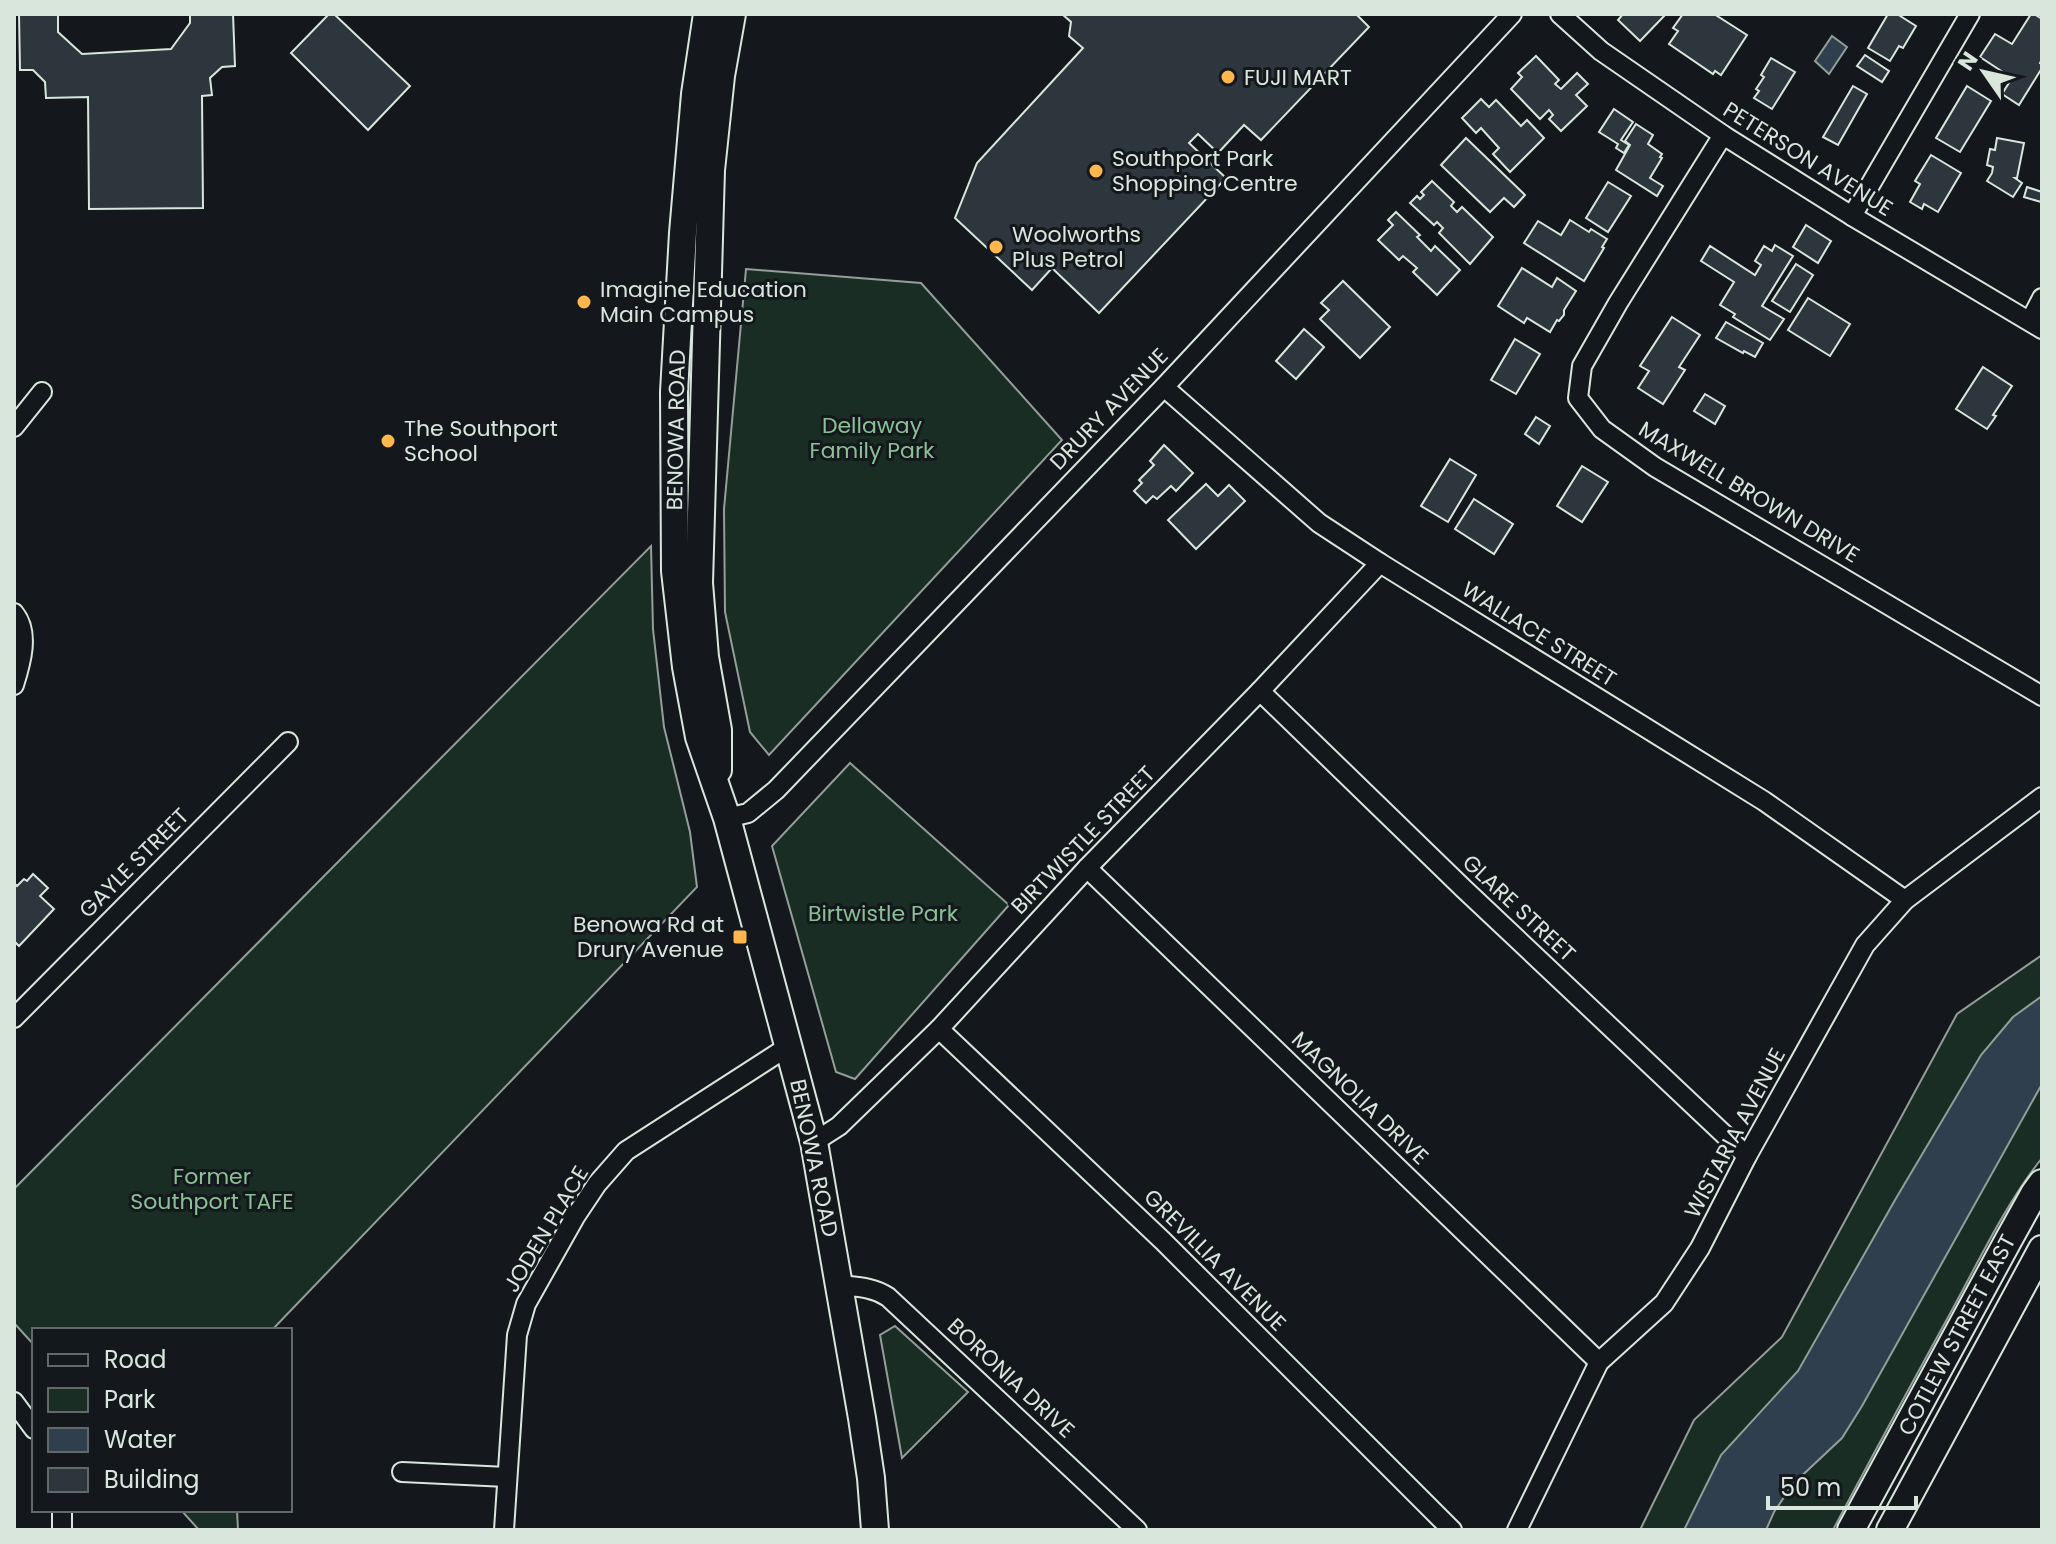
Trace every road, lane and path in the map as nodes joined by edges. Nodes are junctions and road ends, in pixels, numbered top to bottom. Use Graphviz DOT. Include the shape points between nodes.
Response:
graph roads {
  1 [pos="707,14"];
  2 [pos="732,14"];
  3 [pos="1512,14"];
  4 [pos="1560,14"];
  5 [pos="1970,14"];
  6 [pos="1723,135"];
  7 [pos="1852,216"];
  8 [pos="2042,298"];
  9 [pos="2036,325"];
  10 [pos="1164,387"];
  11 [pos="42,392"];
  12 [pos="14,427"];
  13 [pos="1380,563"];
  14 [pos="14,613"];
  15 [pos="14,685"];
  16 [pos="1260,691"];
  17 [pos="2042,696"];
  18 [pos="288,742"];
  19 [pos="2042,797"];
  20 [pos="723,806"];
  21 [pos="1087,868"];
  22 [pos="1905,900"];
  23 [pos="14,1018"];
  24 [pos="939,1029"];
  25 [pos="789,1046"];
  26 [pos="814,1142"];
  27 [pos="1747,1156"];
  28 [pos="2042,1183"];
  29 [pos="2042,1249"];
  30 [pos="839,1285"];
  31 [pos="1599,1362"];
  32 [pos="14,1402"];
  33 [pos="32,1426"];
  34 [pos="402,1472"];
  35 [pos="507,1477"];
  36 [pos="504,1530"];
  37 [pos="875,1530"];
  38 [pos="1137,1530"];
  39 [pos="1452,1530"];
  40 [pos="1517,1530"];
  41 [pos="1851,1530"];
  42 [pos="1890,1530"];
  1 -- 20 [label="main road, BENOWA ROAD" via="683,233 674,392 675,571 699,737"];
  2 -- 20 [label="main road, BENOWA ROAD" via="711,170 699,583"];
  3 -- 10 [label="street, DRURY AVENUE"];
  4 -- 6 [label="street, PETERSON AVENUE" via="1601,51"];
  5 -- 7 [label="street"];
  6 -- 7 [label="street, PETERSON AVENUE"];
  6 -- 17 [label="street, MAXWELL BROWN DRIVE" via="1582,366 1578,398 1602,429 1655,467"];
  7 -- 9 [label="street, PETERSON AVENUE"];
  8 -- 9 [label="street"];
  10 -- 13 [label="street, WALLACE STREET" via="1319,523"];
  10 -- 20 [label="street, DRURY AVENUE" via="776,790 748,813"];
  11 -- 12 [label="street"];
  13 -- 16 [label="street, BIRTWISTLE STREET"];
  13 -- 22 [label="street, WALLACE STREET" via="1764,801"];
  14 -- 15 [label="street" via="21,621 23,646"];
  16 -- 21 [label="street, BIRTWISTLE STREET"];
  16 -- 27 [label="street, GLARE STREET"];
  18 -- 23 [label="street, GAYLE STREET"];
  19 -- 22 [label="street, WISTARIA AVENUE"];
  20 -- 25 [label="main road, BENOWA ROAD"];
  21 -- 24 [label="street, BIRTWISTLE STREET"];
  21 -- 31 [label="street, MAGNOLIA DRIVE"];
  22 -- 27 [label="street, WISTARIA AVENUE" via="1865,945"];
  24 -- 26 [label="street, BIRTWISTLE STREET" via="839,1126"];
  24 -- 39 [label="street, GREVILLIA AVENUE" via="1163,1241"];
  25 -- 26 [label="main road, BENOWA ROAD"];
  25 -- 35 [label="street, JODEN PLACE" via="626,1151 597,1184 526,1304 517,1335"];
  26 -- 30 [label="main road, BENOWA ROAD"];
  27 -- 31 [label="street, WISTARIA AVENUE" via="1700,1248 1664,1303"];
  28 -- 41 [label="main road, COTLEW STREET EAST"];
  29 -- 42 [label="main road, COTLEW STREET EAST"];
  30 -- 37 [label="main road, BENOWA ROAD"];
  30 -- 38 [label="street, BORONIA DRIVE" via="888,1297"];
  31 -- 40 [label="street, WISTARIA AVENUE"];
  32 -- 33 [label="street"];
  34 -- 35 [label="street"];
  35 -- 36 [label="street, JODEN PLACE"];
}
